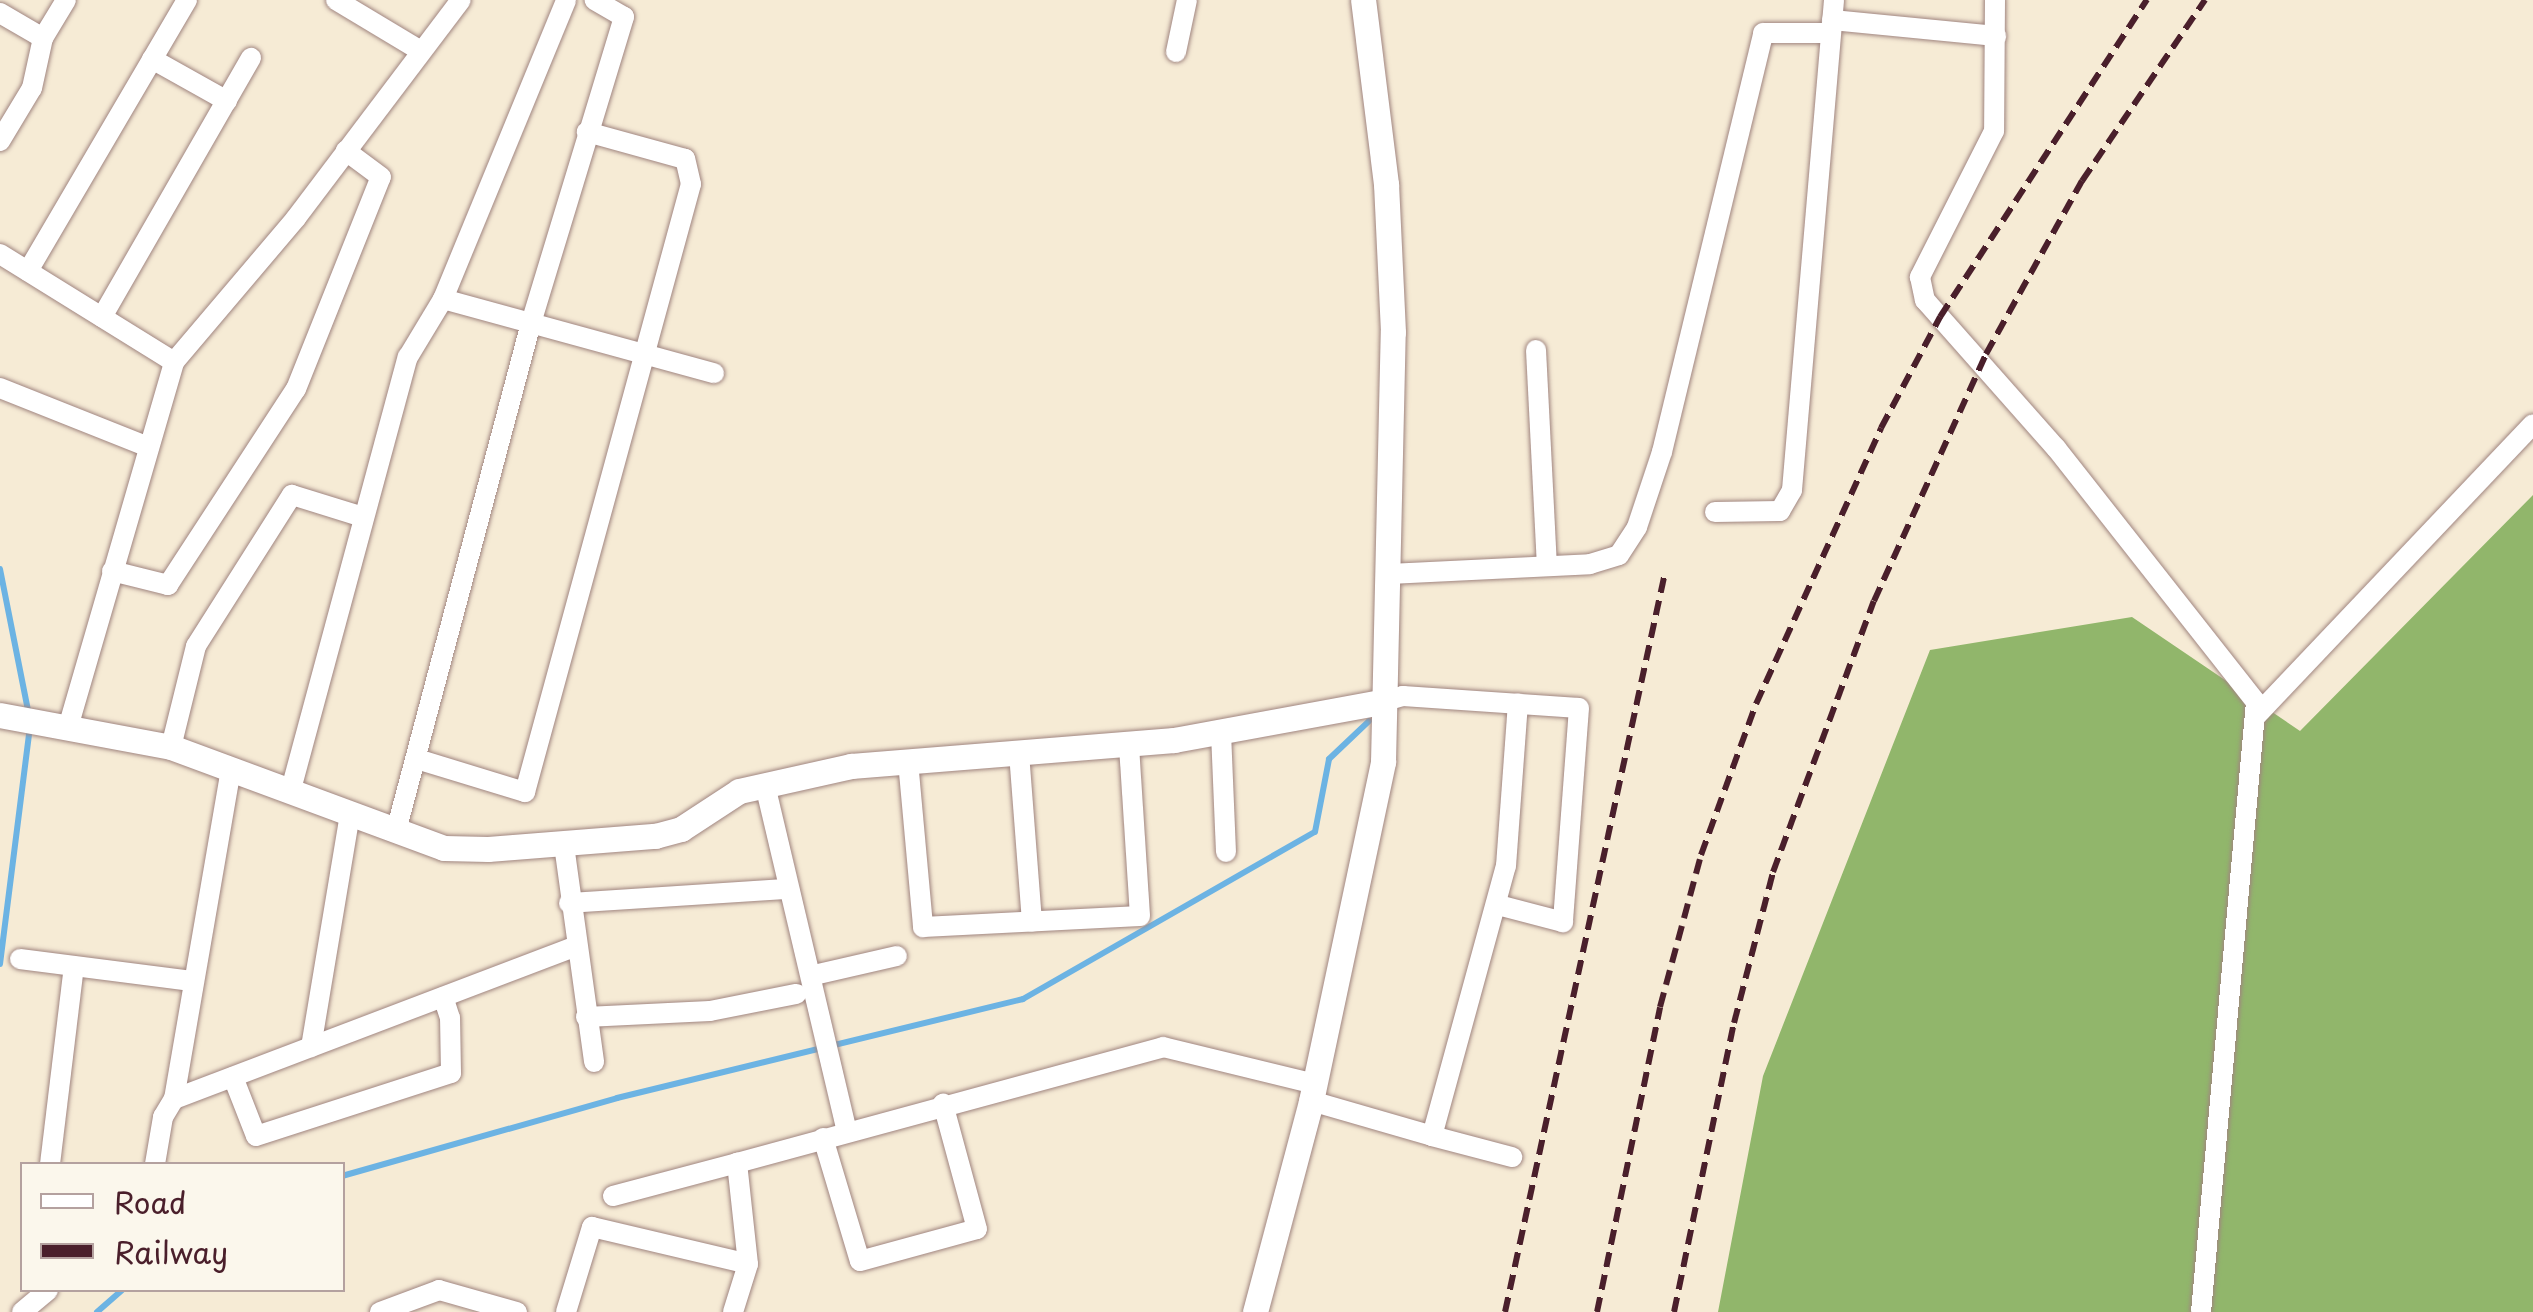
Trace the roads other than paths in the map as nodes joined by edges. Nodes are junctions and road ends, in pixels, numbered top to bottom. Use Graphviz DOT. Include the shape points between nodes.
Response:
graph roads {
  1 [pos="66,0"];
  2 [pos="187,0"];
  3 [pos="336,0"];
  4 [pos="461,0"];
  5 [pos="566,0"];
  6 [pos="594,0"];
  7 [pos="1187,0"];
  8 [pos="1363,0"];
  9 [pos="1995,0"];
  10 [pos="628,9"];
  11 [pos="0,12"];
  12 [pos="1832,18"];
  13 [pos="1996,36"];
  14 [pos="43,38"];
  15 [pos="421,51"];
  16 [pos="1176,52"];
  17 [pos="251,58"];
  18 [pos="152,60"];
  19 [pos="227,102"];
  20 [pos="587,132"];
  21 [pos="0,141"];
  22 [pos="346,152"];
  23 [pos="0,254"];
  24 [pos="28,271"];
  25 [pos="444,299"];
  26 [pos="102,317"];
  27 [pos="530,323"];
  28 [pos="1536,350"];
  29 [pos="644,354"];
  30 [pos="174,362"];
  31 [pos="714,373"];
  32 [pos="0,388"];
  33 [pos="2533,424"];
  34 [pos="146,446"];
  35 [pos="1715,512"];
  36 [pos="364,517"];
  37 [pos="1547,566"];
  38 [pos="112,571"];
  39 [pos="1389,574"];
  40 [pos="1382,702"];
  41 [pos="1518,703"];
  42 [pos="2256,716"];
  43 [pos="22,718"];
  44 [pos="70,724"];
  45 [pos="1221,733"];
  46 [pos="1129,744"];
  47 [pos="171,747"];
  48 [pos="1019,753"];
  49 [pos="416,759"];
  50 [pos="908,761"];
  51 [pos="231,769"];
  52 [pos="765,785"];
  53 [pos="290,793"];
  54 [pos="350,815"];
  55 [pos="396,831"];
  56 [pos="564,845"];
  57 [pos="1226,852"];
  58 [pos="787,889"];
  59 [pos="569,903"];
  60 [pos="1498,905"];
  61 [pos="1032,922"];
  62 [pos="574,947"];
  63 [pos="897,956"];
  64 [pos="20,959"];
  65 [pos="74,966"];
  66 [pos="814,975"];
  67 [pos="192,981"];
  68 [pos="796,994"];
  69 [pos="443,997"];
  70 [pos="586,1017"];
  71 [pos="312,1047"];
  72 [pos="594,1062"];
  73 [pos="233,1077"];
  74 [pos="1313,1092"];
  75 [pos="174,1100"];
  76 [pos="942,1104"];
  77 [pos="847,1131"];
  78 [pos="1432,1136"];
  79 [pos="823,1138"];
  80 [pos="1512,1156"];
  81 [pos="50,1162"];
  82 [pos="154,1162"];
  83 [pos="737,1163"];
  84 [pos="613,1196"];
  85 [pos="748,1264"];
  86 [pos="439,1290"];
  87 [pos="46,1292"];
  88 [pos="22,1312"];
  89 [pos="380,1312"];
  90 [pos="433,1312"];
  91 [pos="517,1312"];
  92 [pos="566,1312"];
  93 [pos="733,1312"];
  94 [pos="1254,1312"];
  95 [pos="2201,1312"];
  1 -- 14 [label="street"];
  2 -- 18 [label="street"];
  3 -- 15 [label="street"];
  4 -- 15 [label="street"];
  5 -- 25 [label="street"];
  6 -- 10 [label="street"];
  7 -- 16 [label="street"];
  8 -- 39 [label="street" via="1386,184 1393,332"];
  9 -- 13 [label="street"];
  10 -- 20 [label="street"];
  11 -- 14 [label="street"];
  12 -- 13 [label="street"];
  12 -- 35 [label="street" via="1792,490 1780,511"];
  12 -- 37 [label="street" via="1764,34 1662,452 1637,527 1619,556"];
  13 -- 42 [label="street" via="1994,131 1920,277 1925,300 2116,521 2228,662 2256,702"];
  14 -- 21 [label="street" via="32,88"];
  15 -- 22 [label="street"];
  17 -- 19 [label="street"];
  18 -- 19 [label="street"];
  18 -- 24 [label="street"];
  19 -- 26 [label="street"];
  20 -- 27 [label="street"];
  20 -- 29 [label="street" via="685,158 691,184"];
  22 -- 30 [label="street"];
  22 -- 38 [label="street" via="382,177 296,388 168,584"];
  23 -- 24 [label="street"];
  24 -- 26 [label="street"];
  25 -- 27 [label="street"];
  25 -- 36 [label="street" via="408,357"];
  26 -- 30 [label="street"];
  27 -- 29 [label="street"];
  27 -- 49 [label="street"];
  28 -- 37 [label="street"];
  29 -- 31 [label="street"];
  29 -- 49 [label="street" via="525,792"];
  30 -- 34 [label="street"];
  32 -- 34 [label="street"];
  33 -- 42 [label="street"];
  34 -- 38 [label="street"];
  36 -- 47 [label="street" via="292,495 196,646"];
  36 -- 53 [label="street"];
  37 -- 39 [label="street"];
  38 -- 44 [label="street"];
  39 -- 40 [label="street"];
  40 -- 41 [label="street" via="1403,696"];
  40 -- 45 [label="street"];
  40 -- 74 [label="street" via="1382,762 1368,851"];
  41 -- 60 [label="street"];
  41 -- 60 [label="street" via="1580,708 1567,901 1562,922"];
  42 -- 95 [label="street"];
  43 -- 44 [label="street"];
  44 -- 47 [label="street"];
  45 -- 46 [label="street"];
  45 -- 57 [label="street"];
  46 -- 48 [label="street"];
  46 -- 61 [label="street" via="1140,916"];
  47 -- 51 [label="street"];
  48 -- 50 [label="street"];
  48 -- 61 [label="street"];
  49 -- 55 [label="street"];
  50 -- 52 [label="street"];
  50 -- 61 [label="street" via="922,927"];
  51 -- 53 [label="street"];
  51 -- 67 [label="street"];
  52 -- 56 [label="street" via="739,791 681,829"];
  52 -- 58 [label="street"];
  53 -- 54 [label="street"];
  54 -- 55 [label="street"];
  54 -- 71 [label="street"];
  55 -- 56 [label="street" via="444,848"];
  56 -- 59 [label="street"];
  58 -- 59 [label="street"];
  58 -- 66 [label="street"];
  59 -- 62 [label="street"];
  60 -- 78 [label="street"];
  62 -- 69 [label="street"];
  62 -- 70 [label="street"];
  63 -- 66 [label="street"];
  64 -- 65 [label="street"];
  65 -- 67 [label="street"];
  65 -- 81 [label="street"];
  66 -- 77 [label="street"];
  67 -- 75 [label="street"];
  68 -- 70 [label="street" via="710,1011"];
  69 -- 71 [label="street"];
  69 -- 73 [label="street" via="451,1073 256,1136"];
  70 -- 72 [label="street"];
  71 -- 73 [label="street"];
  73 -- 75 [label="street"];
  74 -- 76 [label="street" via="1163,1048"];
  74 -- 78 [label="street"];
  74 -- 94 [label="street"];
  75 -- 82 [label="street" via="163,1117"];
  76 -- 77 [label="street"];
  76 -- 79 [label="street" via="977,1230 860,1260"];
  77 -- 79 [label="street"];
  78 -- 80 [label="street"];
  79 -- 83 [label="street"];
  83 -- 84 [label="street"];
  83 -- 85 [label="street"];
  85 -- 92 [label="street" via="592,1227"];
  85 -- 93 [label="street"];
  86 -- 89 [label="street"];
  86 -- 90 [label="street"];
  86 -- 91 [label="street"];
  87 -- 88 [label="street"];
}
